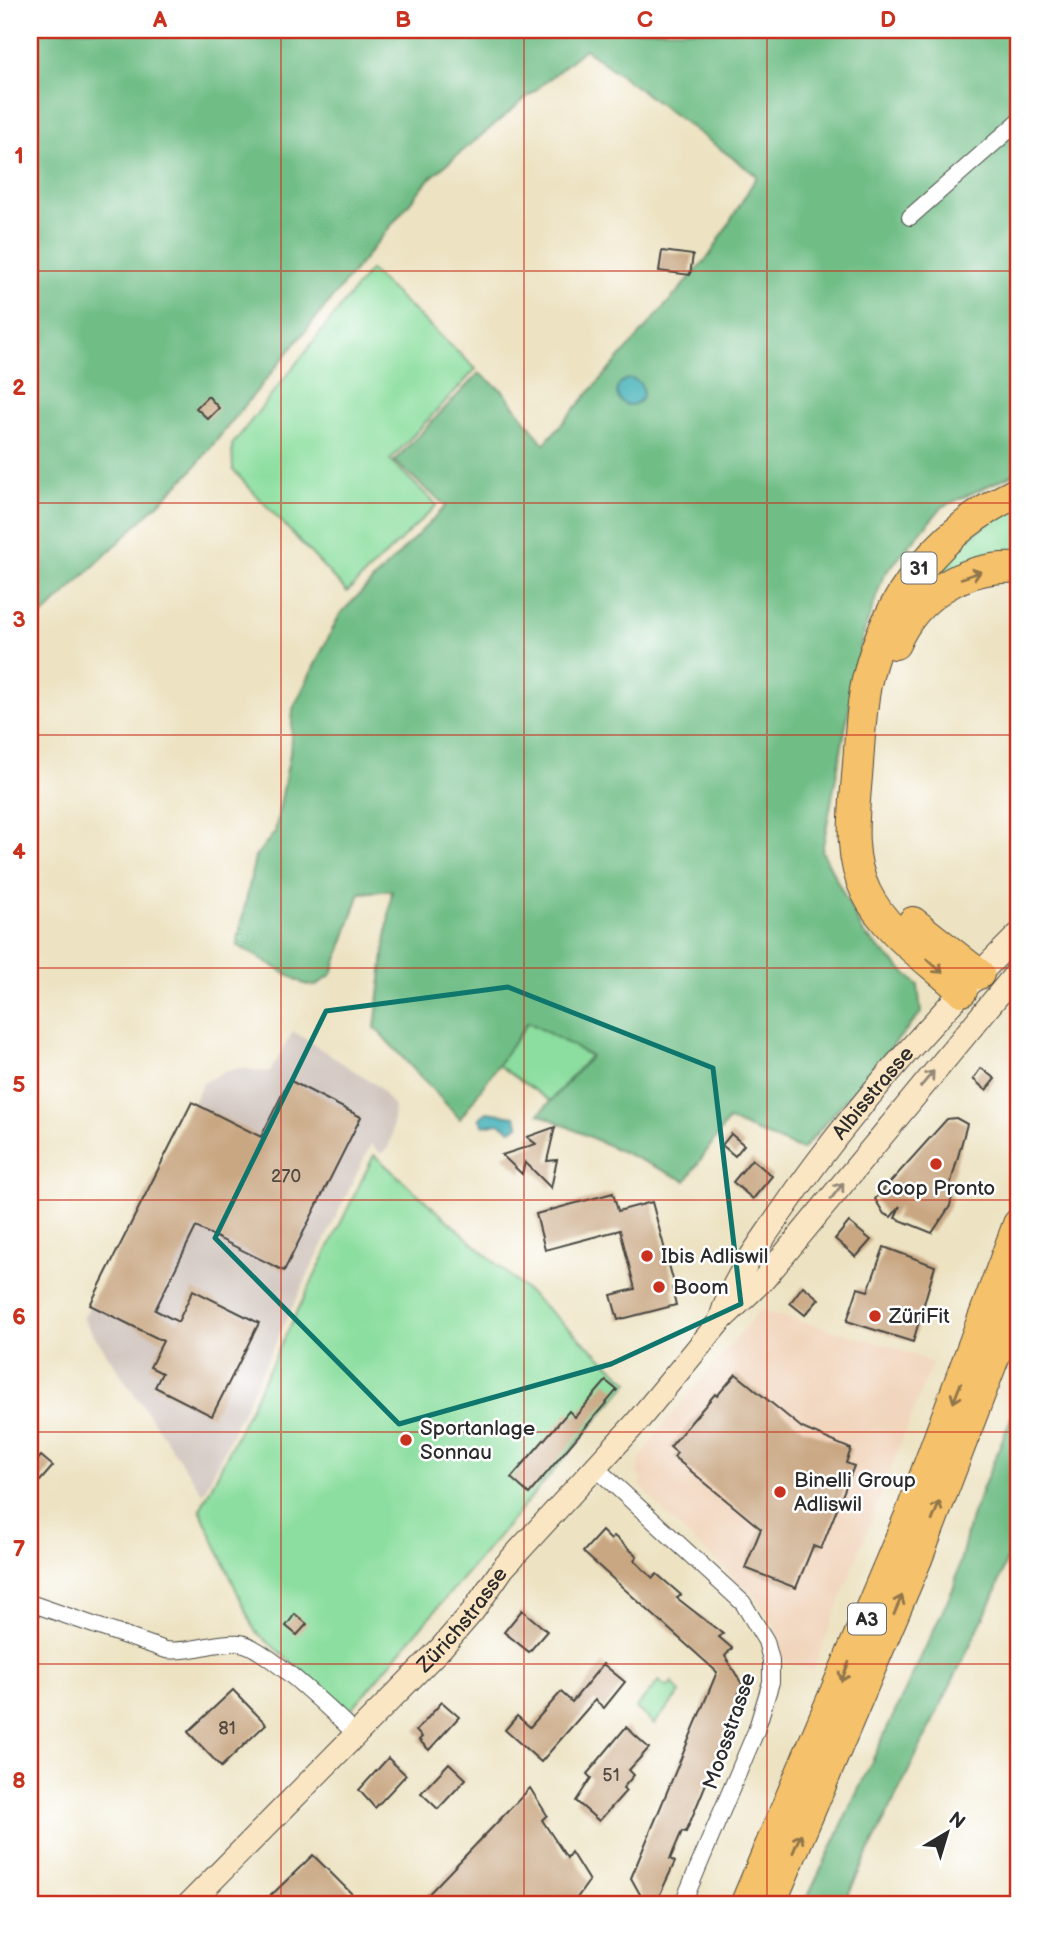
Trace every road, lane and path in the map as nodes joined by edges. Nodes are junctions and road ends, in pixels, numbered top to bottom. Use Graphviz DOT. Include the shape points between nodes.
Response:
graph roads {
  1 [pos="1018,122"];
  2 [pos="910,217"];
  3 [pos="1018,492"];
  4 [pos="1018,568"];
  5 [pos="1018,935"];
  6 [pos="1018,971"];
  7 [pos="970,982"];
  8 [pos="989,1005"];
  9 [pos="1018,1224"];
  10 [pos="745,1265"];
  11 [pos="764,1279"];
  12 [pos="1018,1295"];
  13 [pos="720,1321"];
  14 [pos="1018,1344"];
  15 [pos="957,1460"];
  16 [pos="595,1467"];
  17 [pos="30,1603"];
  18 [pos="358,1735"];
  19 [pos="188,1905"];
  20 [pos="682,1905"];
  21 [pos="745,1905"];
  22 [pos="770,1905"];
  1 -- 2 [label="street"];
  3 -- 7 [label="highway, 31, one-way" via="962,525 922,565 885,627 866,682 854,813 854,847 861,880 882,916"];
  7 -- 4 [label="highway, one-way" via="902,912 878,879 870,834 877,721 890,655 920,606 967,575"];
  5 -- 7 [label="main road, Albisstrasse"];
  6 -- 8 [label="main road, Albisstrasse"];
  7 -- 8 [label="main road"];
  7 -- 10 [label="main road, Albisstrasse" via="827,1150"];
  11 -- 8 [label="main road, Albisstrasse, one-way"];
  9 -- 21 [label="highway, A3, one-way" via="910,1515"];
  10 -- 13 [label="main road, Zürichstrasse"];
  11 -- 13 [label="main road, Zürichstrasse"];
  12 -- 15 [label="highway, A3"];
  13 -- 16 [label="main road, Zürichstrasse"];
  14 -- 15 [label="highway"];
  22 -- 15 [label="highway, A3, one-way"];
  16 -- 18 [label="main road, Zürichstrasse" via="503,1568 441,1648"];
  16 -- 20 [label="street, Moosstrasse" via="743,1603 762,1629 769,1650 771,1682 756,1731"];
  17 -- 18 [label="street" via="166,1650 248,1645"];
  18 -- 19 [label="main road, Zürichstrasse"];
}
